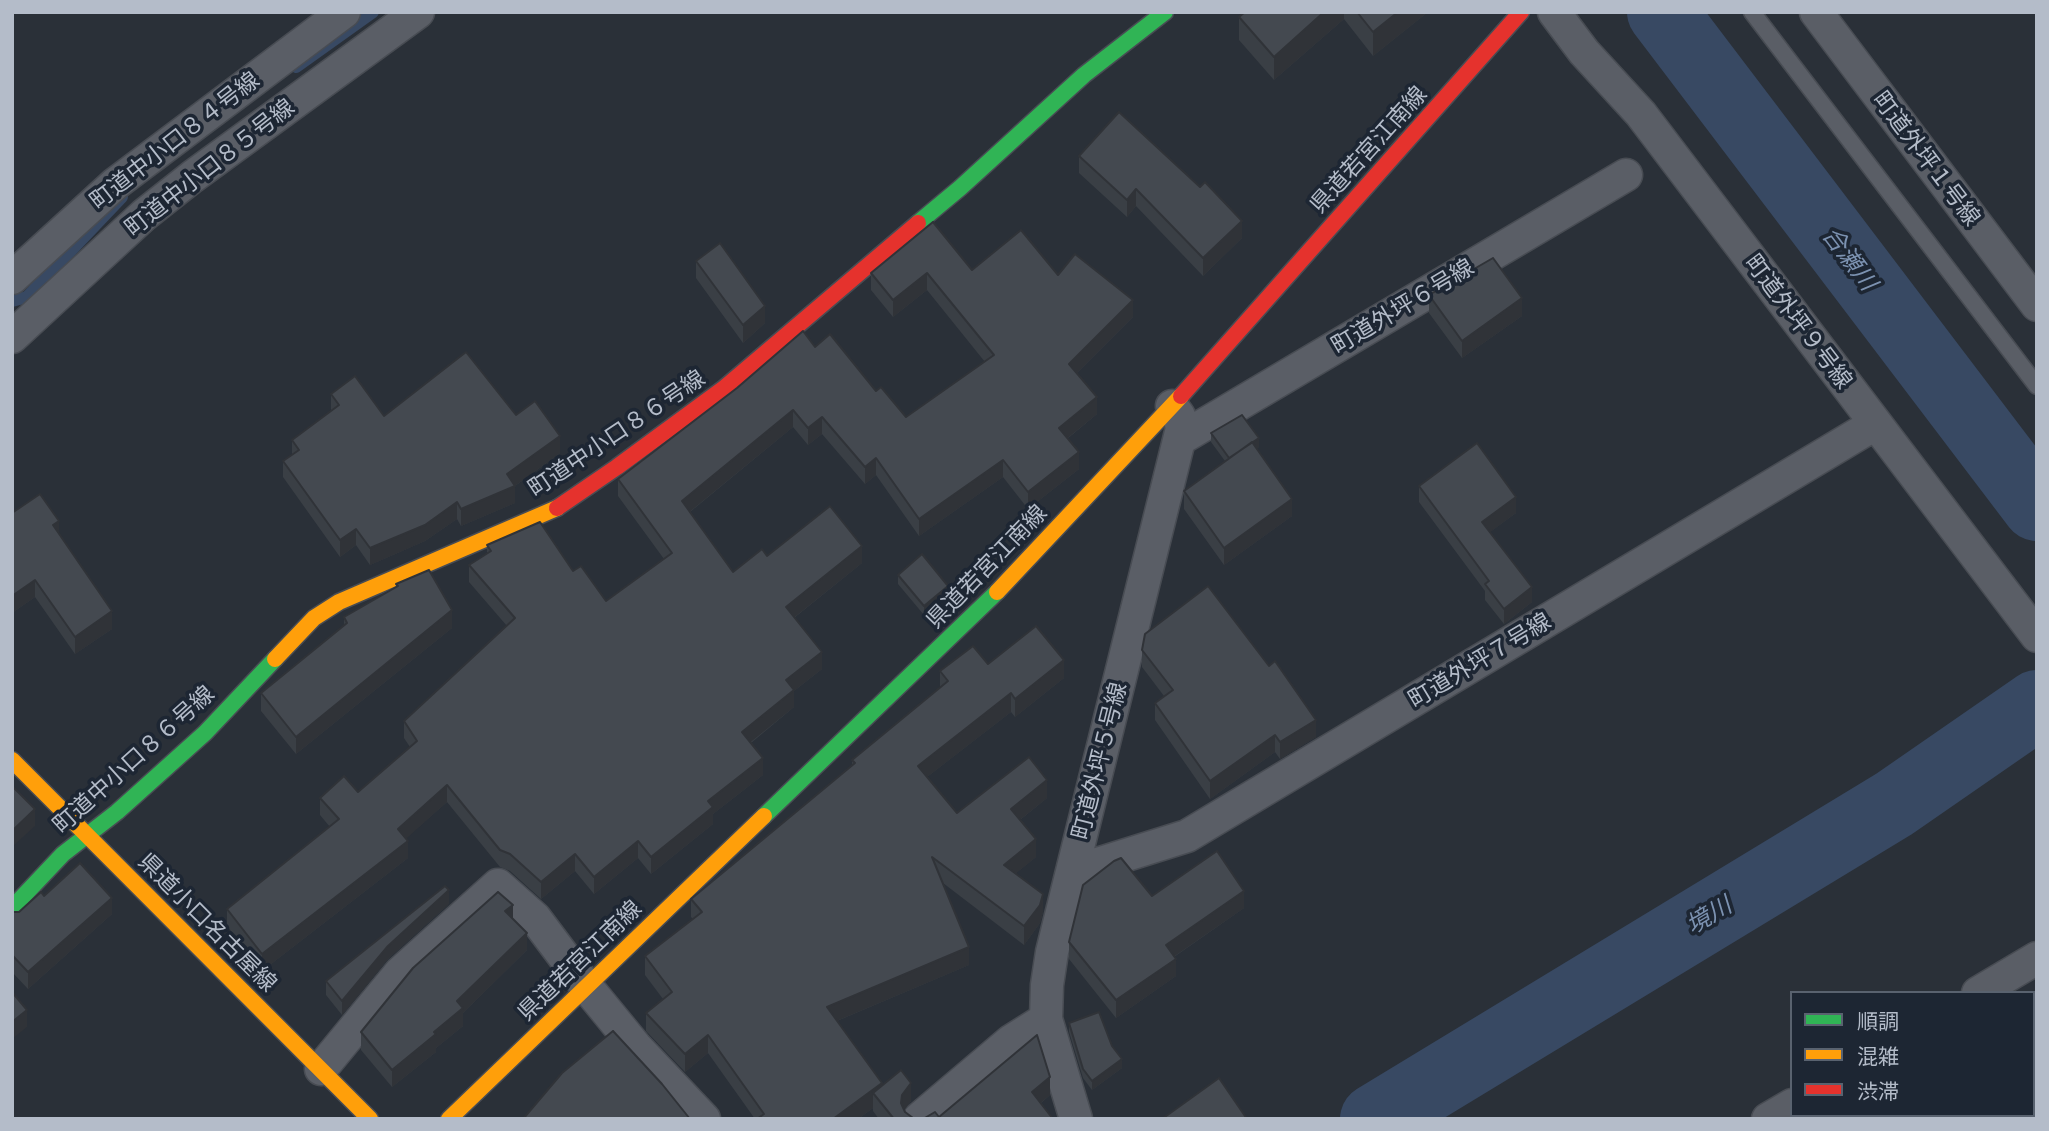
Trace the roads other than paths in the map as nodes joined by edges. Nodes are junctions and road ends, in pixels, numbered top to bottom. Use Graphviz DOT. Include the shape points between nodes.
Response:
graph roads {
  1 [pos="344,12"];
  2 [pos="418,12"];
  3 [pos="1165,12"];
  4 [pos="1521,12"];
  5 [pos="1554,12"];
  6 [pos="1752,12"];
  7 [pos="1816,12"];
  8 [pos="1626,175"];
  9 [pos="12,278"];
  10 [pos="2037,305"];
  11 [pos="12,337"];
  12 [pos="2037,386"];
  13 [pos="1172,406"];
  14 [pos="1875,424"];
  15 [pos="1180,439"];
  16 [pos="2037,636"];
  17 [pos="12,760"];
  18 [pos="87,835"];
  19 [pos="1072,872"];
  20 [pos="12,908"];
  21 [pos="2037,958"];
  22 [pos="586,986"];
  23 [pos="1981,991"];
  24 [pos="1046,1019"];
  25 [pos="321,1069"];
  26 [pos="1790,1105"];
  27 [pos="370,1119"];
  28 [pos="449,1119"];
  29 [pos="704,1119"];
  30 [pos="919,1119"];
  31 [pos="1076,1119"];
  32 [pos="1768,1119"];
  1 -- 9 [label="street, 町道中小口８４号線" via="115,184"];
  2 -- 11 [label="street, 町道中小口８５号線" via="144,215"];
  3 -- 18 [label="main road, 町道中小口８６号線" via="1084,75 960,188 723,389 617,467 553,510 339,602 314,618 205,733"];
  4 -- 13 [label="main road, 県道若宮江南線"];
  5 -- 14 [label="street, 町道外坪９号線" via="1641,114"];
  6 -- 12 [label="lane"];
  7 -- 10 [label="street, 町道外坪１号線"];
  8 -- 15 [label="street, 町道外坪６号線"];
  13 -- 15 [label="street, 町道外坪５号線" via="1180,416"];
  13 -- 22 [label="main road, 県道若宮江南線" via="998,592"];
  14 -- 16 [label="street, 町道外坪９号線"];
  14 -- 19 [label="street, 町道外坪７号線" via="1187,836"];
  15 -- 19 [label="street, 町道外坪５号線"];
  17 -- 18 [label="main road, 県道小口名古屋線"];
  18 -- 20 [label="main road, 町道中小口８６号線"];
  18 -- 25 [label="main road, 県道小口名古屋線"];
  19 -- 24 [label="street, 町道外坪５号線" via="1052,952"];
  21 -- 23 [label="street"];
  22 -- 25 [label="street" via="535,918 498,884 400,973"];
  22 -- 28 [label="main road, 県道若宮江南線"];
  22 -- 29 [label="street"];
  24 -- 30 [label="street" via="1011,1041"];
  24 -- 31 [label="street, 町道外坪５号線"];
  25 -- 27 [label="main road, 県道小口名古屋線"];
  26 -- 32 [label="street"];
}
